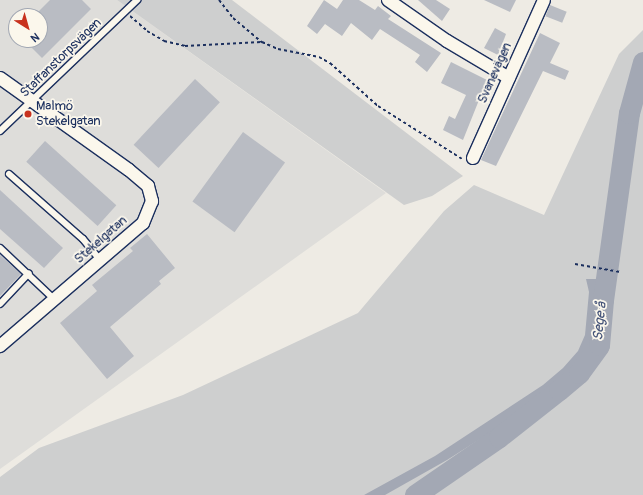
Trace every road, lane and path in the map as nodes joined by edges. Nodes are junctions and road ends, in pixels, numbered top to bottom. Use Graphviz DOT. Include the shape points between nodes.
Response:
graph roads {
  1 [pos="137,0"];
  2 [pos="219,0"];
  3 [pos="388,0"];
  4 [pos="544,0"];
  5 [pos="125,12"];
  6 [pos="262,42"];
  7 [pos="0,78"];
  8 [pos="509,78"];
  9 [pos="31,101"];
  10 [pos="0,132"];
  11 [pos="473,158"];
  12 [pos="9,174"];
  13 [pos="0,248"];
  14 [pos="100,260"];
  15 [pos="575,264"];
  16 [pos="620,272"];
  17 [pos="29,273"];
  18 [pos="54,299"];
  19 [pos="0,304"];
  20 [pos="1,342"];
  1 -- 5 [label="lane, Staffanstorpsvägen"];
  2 -- 6 [label="path" via="233,18"];
  3 -- 8 [label="street"];
  4 -- 8 [label="street, Svanevägen"];
  5 -- 6 [label="path" via="147,31 164,41 185,46"];
  5 -- 9 [label="lane, Staffanstorpsvägen"];
  6 -- 11 [label="path" via="278,49 319,57 330,63 378,106 404,124 468,162"];
  7 -- 9 [label="street, Stekelgatan"];
  8 -- 11 [label="street, Svanevägen"];
  9 -- 10 [label="lane, Staffanstorpsvägen"];
  9 -- 14 [label="street, Stekelgatan" via="148,186 152,201 143,223"];
  12 -- 14 [label="lane" via="82,239"];
  13 -- 17 [label="lane"];
  14 -- 18 [label="street, Stekelgatan"];
  15 -- 16 [label="path"];
  17 -- 18 [label="lane"];
  17 -- 19 [label="lane"];
  18 -- 20 [label="street, Stekelgatan"];
}
